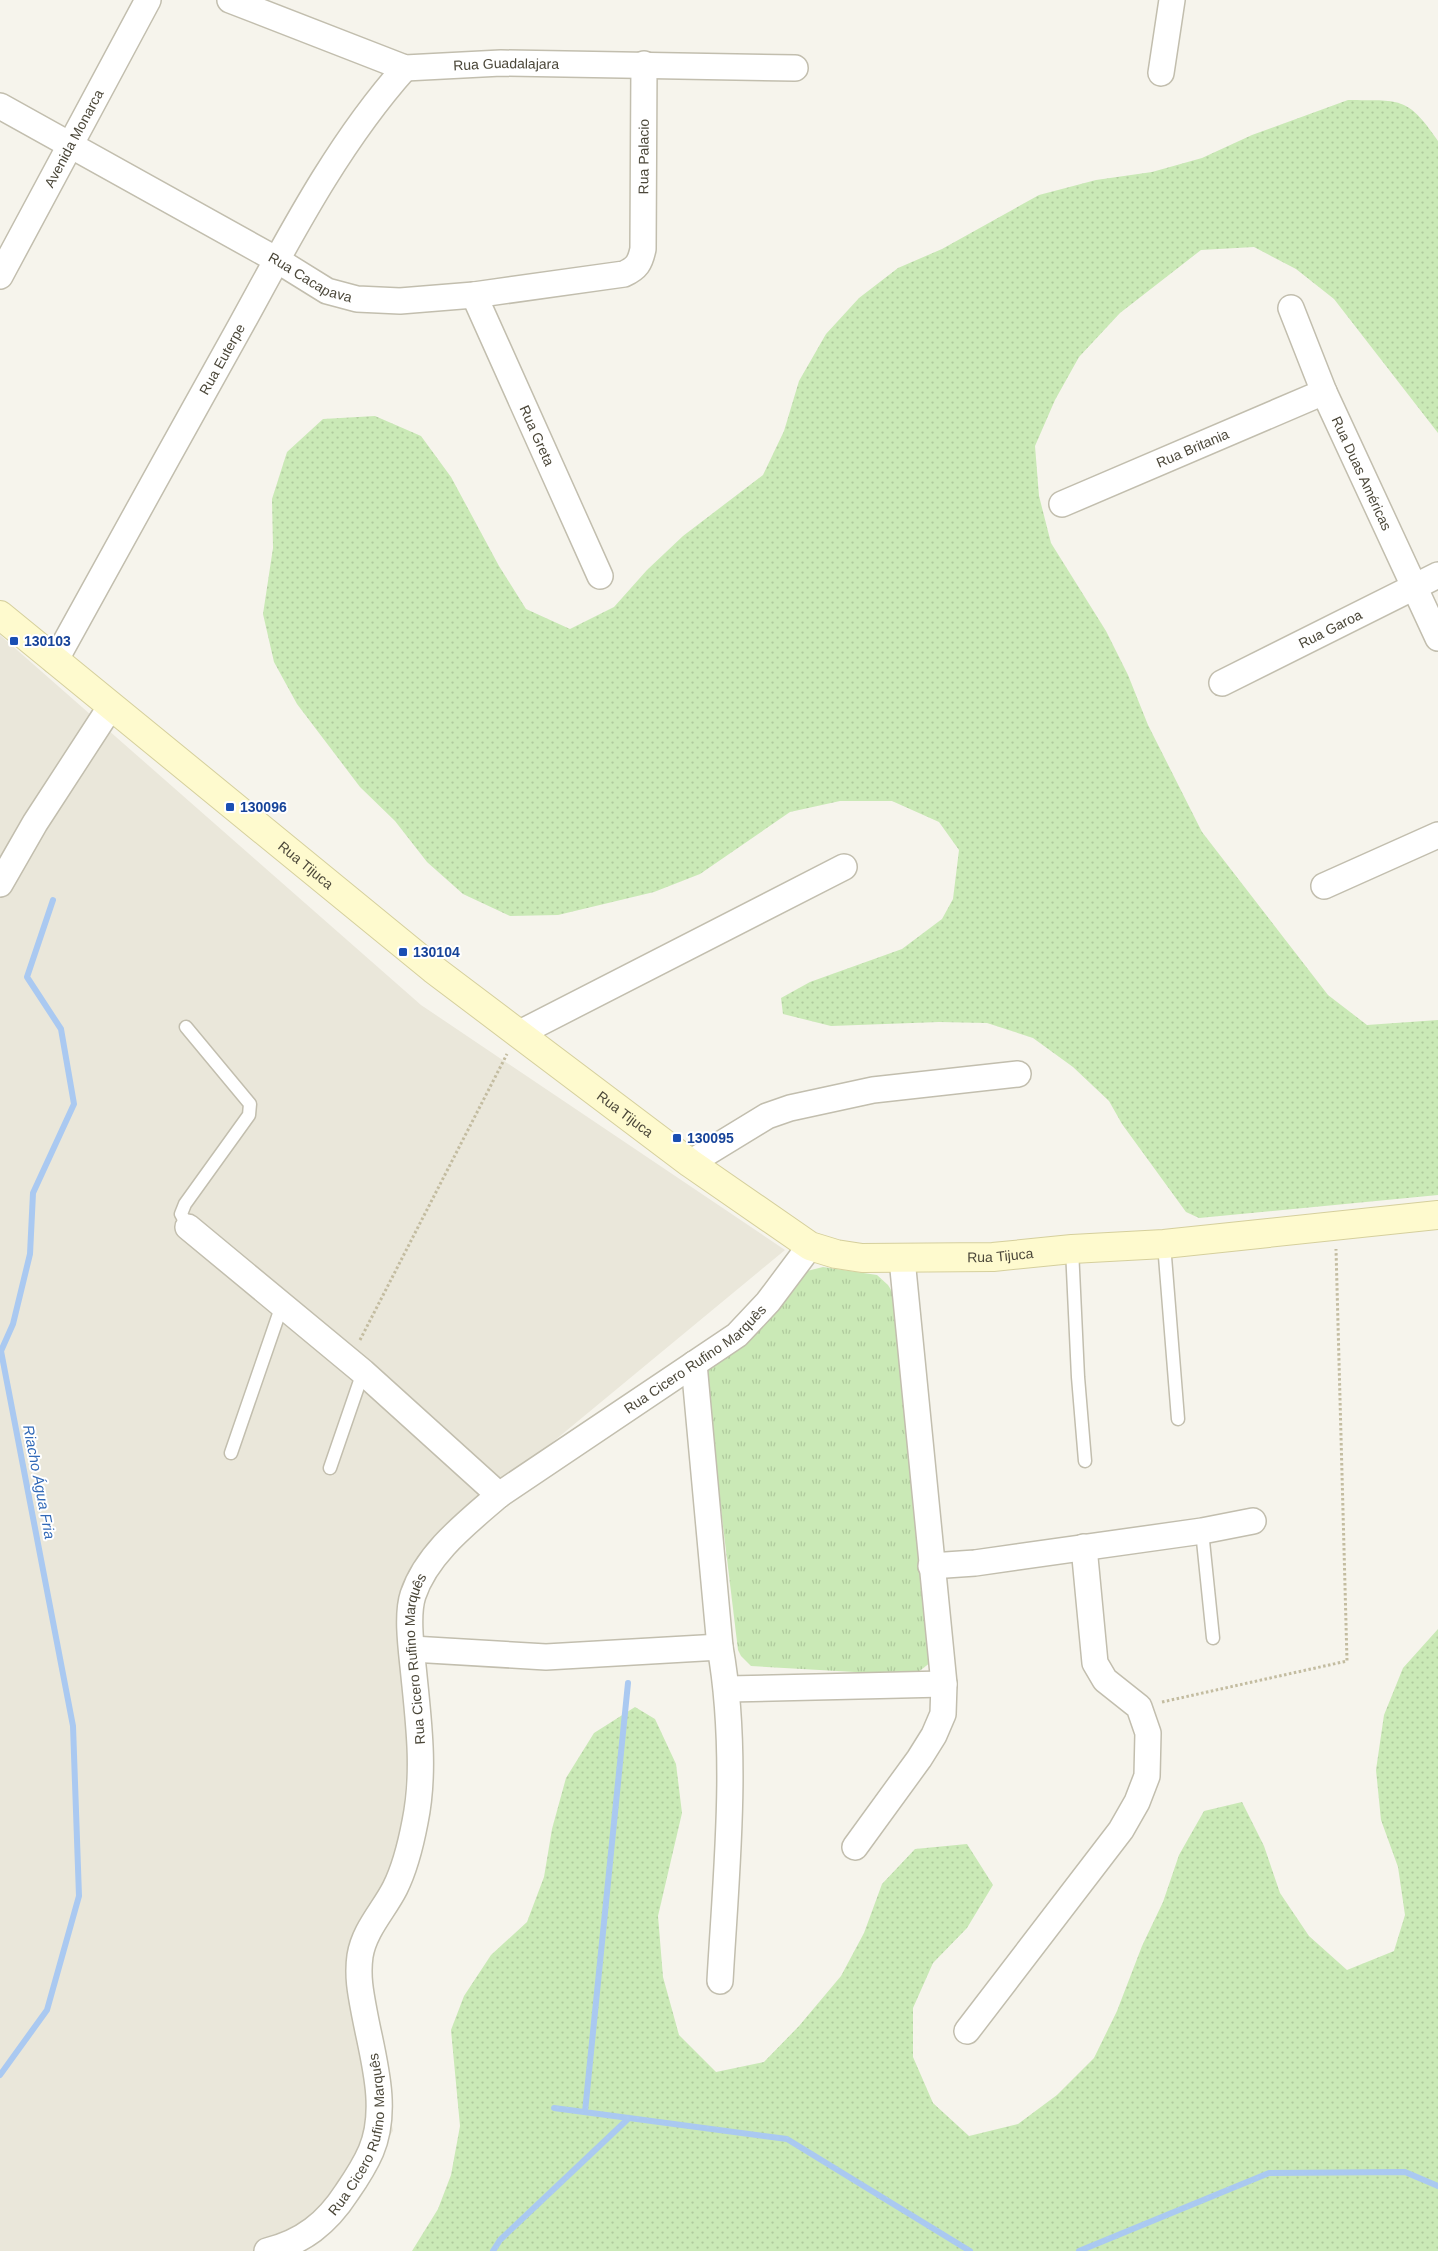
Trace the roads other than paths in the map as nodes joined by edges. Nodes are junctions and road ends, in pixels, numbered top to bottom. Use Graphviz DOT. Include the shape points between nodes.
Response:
graph roads {
  1 [pos="148,0"];
  2 [pos="230,0"];
  3 [pos="1172,0"];
  4 [pos="644,64"];
  5 [pos="404,68"];
  6 [pos="795,68"];
  7 [pos="1161,73"];
  8 [pos="0,106"];
  9 [pos="70,146"];
  10 [pos="643,249"];
  11 [pos="277,260"];
  12 [pos="0,276"];
  13 [pos="474,295"];
  14 [pos="1291,308"];
  15 [pos="1324,392"];
  16 [pos="1062,504"];
  17 [pos="1438,575"];
  18 [pos="600,576"];
  19 [pos="1415,586"];
  20 [pos="0,615"];
  21 [pos="1438,638"];
  22 [pos="55,661"];
  23 [pos="1222,682"];
  24 [pos="111,706"];
  25 [pos="1438,835"];
  26 [pos="844,867"];
  27 [pos="0,884"];
  28 [pos="1324,886"];
  29 [pos="186,1027"];
  30 [pos="518,1034"];
  31 [pos="1018,1074"];
  32 [pos="690,1163"];
  33 [pos="1438,1215"];
  34 [pos="188,1226"];
  35 [pos="1164,1244"];
  36 [pos="810,1246"];
  37 [pos="1072,1249"];
  38 [pos="902,1260"];
  39 [pos="282,1305"];
  40 [pos="694,1364"];
  41 [pos="356,1366"];
  42 [pos="1178,1419"];
  43 [pos="231,1453"];
  44 [pos="1086,1461"];
  45 [pos="330,1468"];
  46 [pos="499,1495"];
  47 [pos="1253,1521"];
  48 [pos="1202,1531"];
  49 [pos="1084,1547"];
  50 [pos="931,1566"];
  51 [pos="1213,1638"];
  52 [pos="720,1647"];
  53 [pos="412,1649"];
  54 [pos="944,1684"];
  55 [pos="728,1689"];
  56 [pos="855,1847"];
  57 [pos="720,1981"];
  58 [pos="967,2031"];
  59 [pos="267,2251"];
  1 -- 9 [label="street, Avenida Monarca"];
  2 -- 5 [label="street, Rua Guadalajara"];
  3 -- 7 [label="street"];
  4 -- 5 [label="street, Rua Guadalajara" via="501,63"];
  4 -- 6 [label="street, Rua Guadalajara"];
  4 -- 10 [label="street, Rua Palacio"];
  5 -- 11 [label="street, Rua Euterpe" via="344,148"];
  8 -- 9 [label="street, Rua Cacapava"];
  9 -- 11 [label="street, Rua Cacapava"];
  9 -- 12 [label="street, Avenida Monarca"];
  10 -- 13 [label="street, Rua Cacapava" via="641,262 624,274"];
  11 -- 13 [label="street, Rua Cacapava" via="327,290 357,299 400,301"];
  11 -- 22 [label="street, Rua Euterpe"];
  13 -- 18 [label="street, Rua Greta"];
  14 -- 15 [label="street, Rua Duas Américas"];
  15 -- 16 [label="street, Rua Britania"];
  15 -- 19 [label="street, Rua Duas Américas"];
  17 -- 19 [label="street, Rua Garoa"];
  19 -- 21 [label="street, Rua Duas Américas"];
  19 -- 23 [label="street, Rua Garoa"];
  20 -- 22 [label="street, Rua Tijuca"];
  22 -- 24 [label="street, Rua Tijuca"];
  24 -- 27 [label="street" via="35,823"];
  24 -- 30 [label="street, Rua Tijuca" via="331,887"];
  25 -- 28 [label="street"];
  26 -- 30 [label="street"];
  29 -- 34 [label="lane" via="250,1104 249,1115 185,1204 180,1214"];
  30 -- 32 [label="street, Rua Tijuca"];
  31 -- 32 [label="street" via="873,1090 790,1108 767,1116"];
  32 -- 36 [label="street, Rua Tijuca"];
  33 -- 35 [label="street, Rua Tijuca"];
  34 -- 39 [label="street"];
  35 -- 37 [label="street, Rua Tijuca"];
  35 -- 42 [label="lane"];
  36 -- 38 [label="street, Rua Tijuca" via="862,1258"];
  36 -- 40 [label="street, Rua Cicero Rufino Marquês" via="768,1302 737,1335"];
  37 -- 38 [label="street, Rua Tijuca" via="993,1257"];
  37 -- 44 [label="lane"];
  38 -- 50 [label="street"];
  39 -- 41 [label="street"];
  39 -- 43 [label="lane"];
  40 -- 46 [label="street, Rua Cicero Rufino Marquês"];
  40 -- 52 [label="street"];
  41 -- 45 [label="lane"];
  41 -- 46 [label="street"];
  46 -- 53 [label="street, Rua Cicero Rufino Marquês" via="465,1524 427,1570 413,1596"];
  47 -- 48 [label="street"];
  48 -- 49 [label="street"];
  48 -- 51 [label="lane"];
  49 -- 50 [label="street"];
  49 -- 58 [label="street" via="1095,1663 1105,1680 1139,1707 1148,1732 1147,1776 1121,1830"];
  50 -- 54 [label="street"];
  52 -- 53 [label="street" via="546,1657"];
  52 -- 55 [label="street"];
  53 -- 59 [label="street, Rua Cicero Rufino Marquês" via="422,1755 416,1820 396,1886 368,1932 360,1955 358,1984 380,2098 378,2129 372,2150 360,2172 327,2220 308,2236"];
  54 -- 55 [label="street"];
  54 -- 56 [label="street" via="943,1714 934,1735"];
  55 -- 57 [label="street" via="729,1766"];
}
